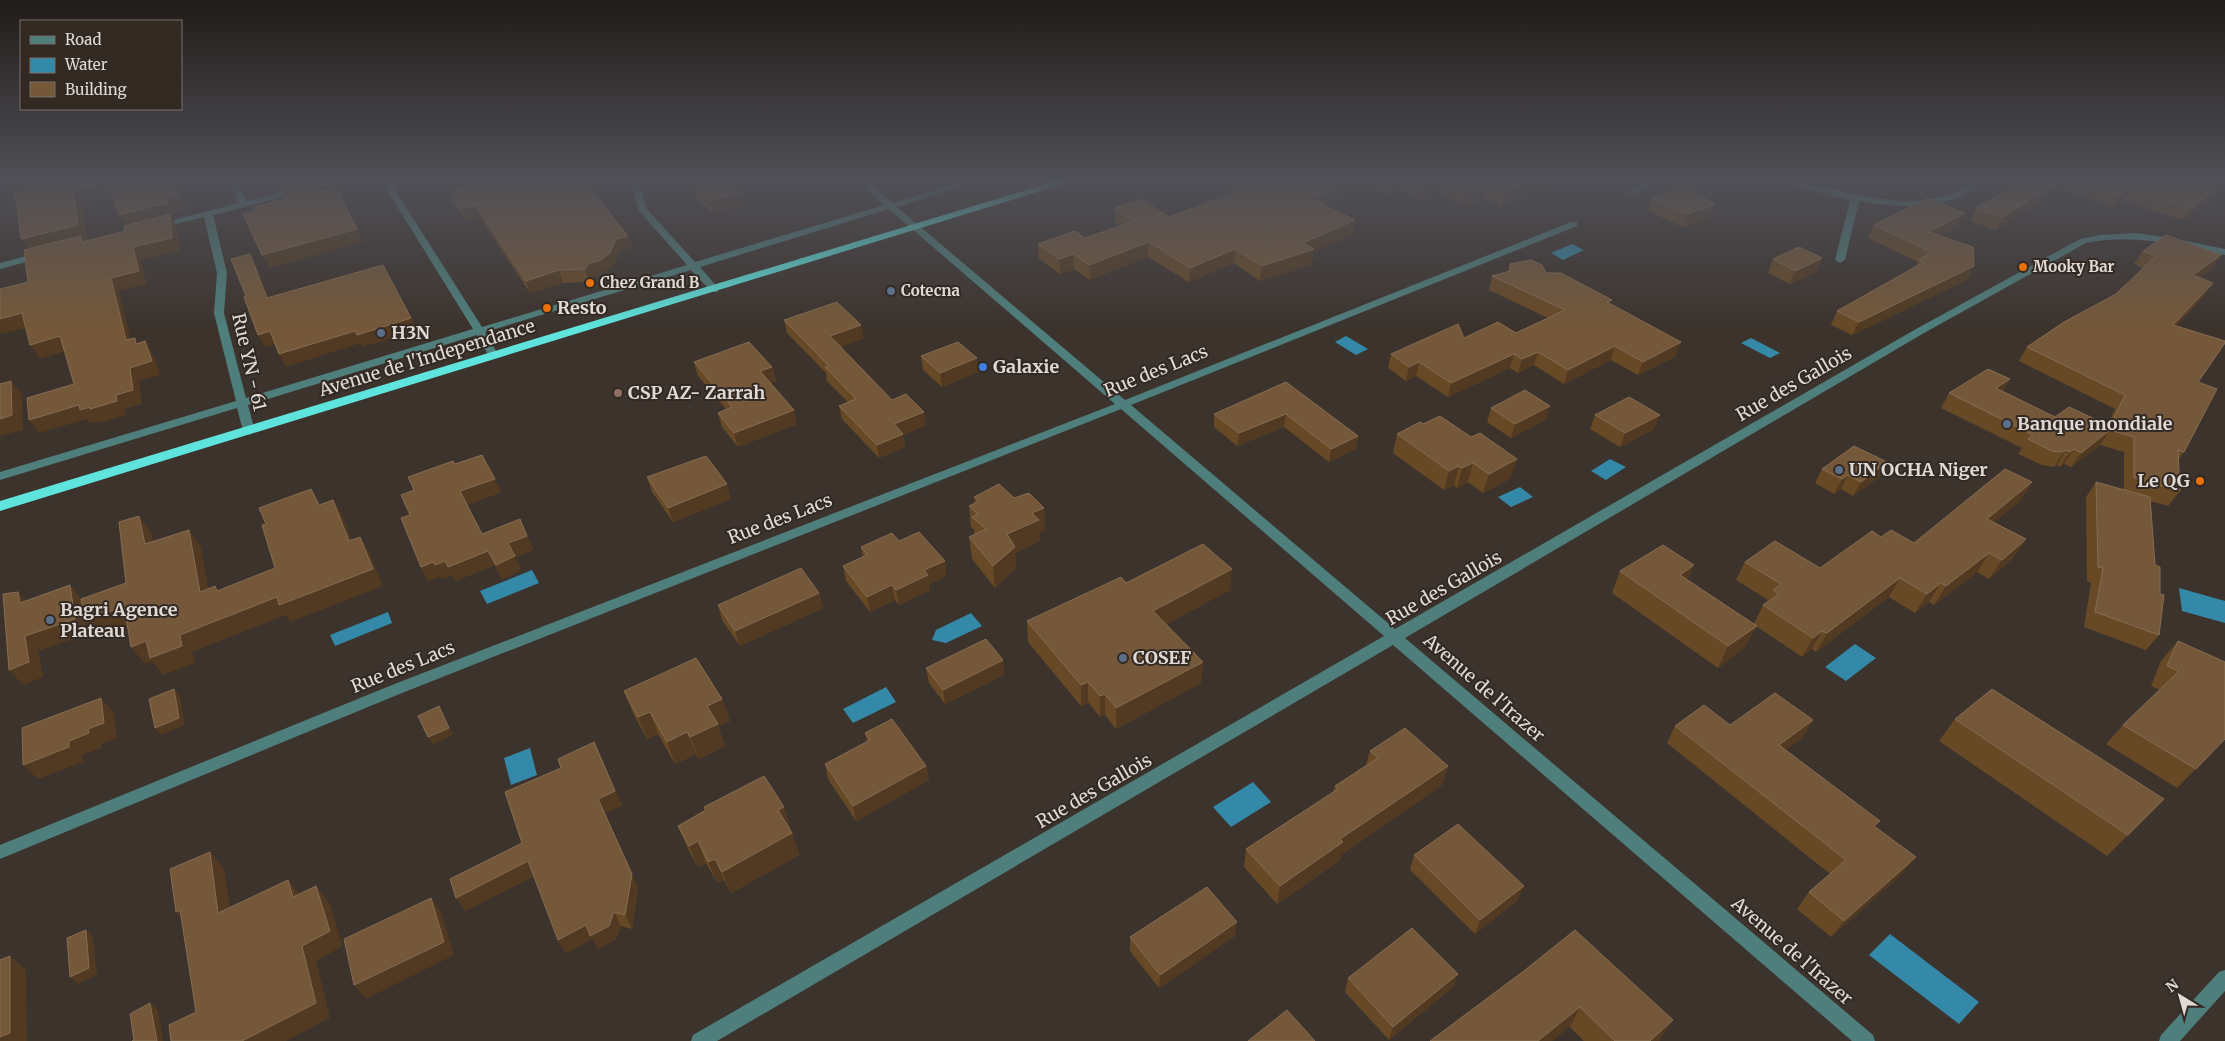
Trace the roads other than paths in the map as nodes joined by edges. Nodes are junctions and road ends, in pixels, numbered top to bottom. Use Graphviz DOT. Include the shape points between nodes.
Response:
graph roads {
  1 [pos="212,231"];
  2 [pos="416,231"];
  3 [pos="662,231"];
  4 [pos="810,231"];
  5 [pos="909,231"];
  6 [pos="920,231"];
  7 [pos="1558,231"];
  8 [pos="1847,231"];
  9 [pos="2225,252"];
  10 [pos="47,254"];
  11 [pos="1840,260"];
  12 [pos="0,266"];
  13 [pos="694,266"];
  14 [pos="715,290"];
  15 [pos="480,332"];
  16 [pos="494,356"];
  17 [pos="241,403"];
  18 [pos="1122,405"];
  19 [pos="249,431"];
  20 [pos="0,476"];
  21 [pos="0,506"];
  22 [pos="1395,638"];
  23 [pos="0,852"];
  24 [pos="2225,978"];
  25 [pos="700,1041"];
  26 [pos="1866,1041"];
  27 [pos="2168,1041"];
  1 -- 17 [label="street, Rue YN - 61" via="222,273 219,313"];
  2 -- 15 [label="street"];
  3 -- 13 [label="street"];
  4 -- 13 [label="street"];
  5 -- 14 [label="highway, Avenue de l'Independance"];
  6 -- 18 [label="street, Avenue de l'Irazer"];
  7 -- 18 [label="street, Rue des Lacs"];
  8 -- 11 [label="street"];
  9 -- 22 [label="street, Rue des Gallois" via="2123,235 2103,235 2082,241"];
  10 -- 12 [label="street"];
  13 -- 14 [label="street"];
  13 -- 15 [label="street"];
  14 -- 16 [label="highway, Avenue de l'Independance"];
  15 -- 16 [label="street"];
  15 -- 17 [label="street"];
  16 -- 19 [label="highway, Avenue de l'Independance"];
  17 -- 19 [label="street, Rue YN - 61"];
  17 -- 20 [label="street"];
  18 -- 22 [label="street, Avenue de l'Irazer"];
  18 -- 23 [label="street, Rue des Lacs" via="397,689"];
  19 -- 21 [label="highway, Avenue de l'Independance"];
  22 -- 25 [label="street, Rue des Gallois"];
  22 -- 26 [label="street, Avenue de l'Irazer"];
  24 -- 27 [label="street"];
}
